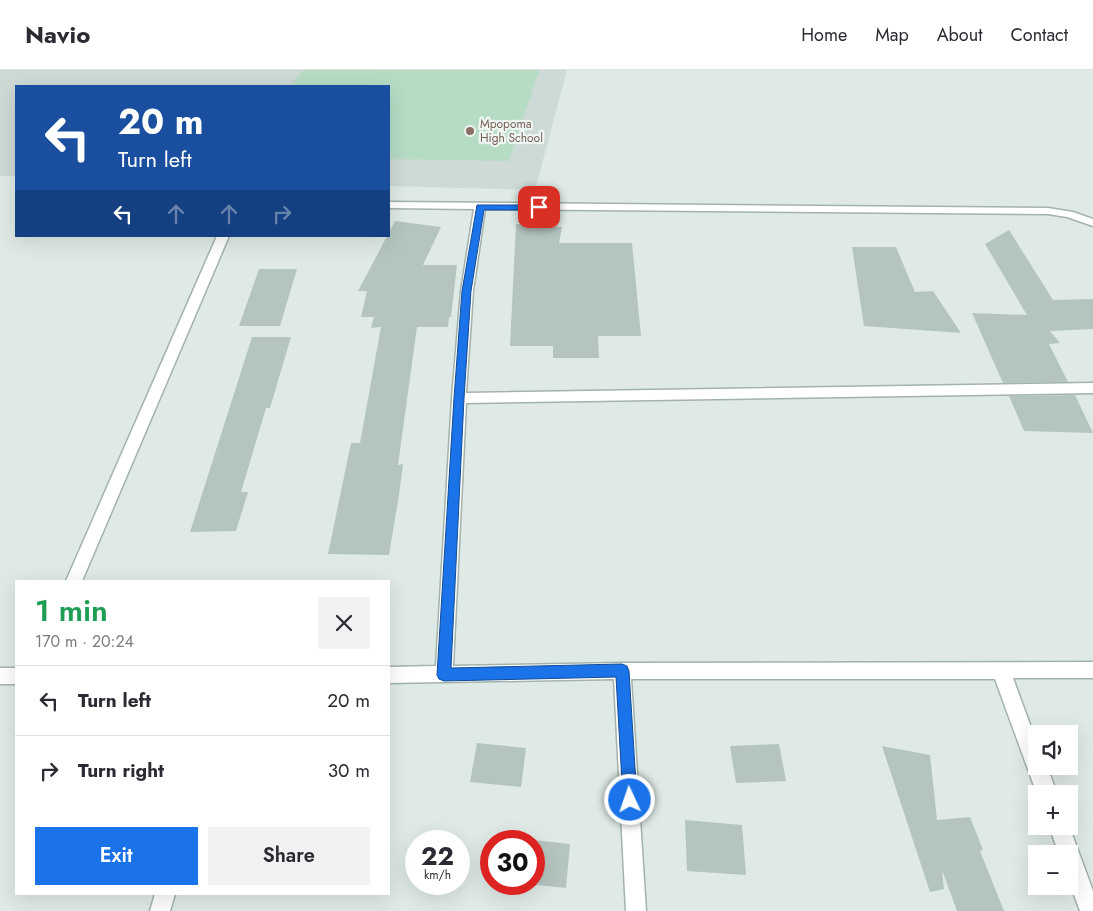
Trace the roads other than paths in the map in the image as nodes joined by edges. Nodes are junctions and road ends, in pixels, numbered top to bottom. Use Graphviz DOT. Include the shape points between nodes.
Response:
graph roads {
  1 [pos="390,205"];
  2 [pos="480,207"];
  3 [pos="1093,223"];
  4 [pos="223,237"];
  5 [pos="1093,388"];
  6 [pos="459,398"];
  7 [pos="74,580"];
  8 [pos="1001,670"];
  9 [pos="1093,670"];
  10 [pos="622,671"];
  11 [pos="390,675"];
  12 [pos="444,675"];
  13 [pos="0,676"];
  14 [pos="15,676"];
  15 [pos="1028,744"];
  16 [pos="1062,835"];
  17 [pos="165,895"];
  18 [pos="160,911"];
  19 [pos="636,911"];
  20 [pos="1090,911"];
  1 -- 2 [label="street"];
  2 -- 3 [label="street" via="1048,211 1069,214"];
  2 -- 6 [label="street" via="467,291"];
  4 -- 7 [label="street"];
  5 -- 6 [label="street"];
  6 -- 12 [label="street"];
  8 -- 9 [label="street"];
  8 -- 10 [label="street"];
  8 -- 15 [label="street"];
  10 -- 12 [label="street"];
  10 -- 19 [label="street"];
  11 -- 12 [label="street"];
  13 -- 14 [label="street"];
  16 -- 20 [label="street"];
  17 -- 18 [label="street"];
}
